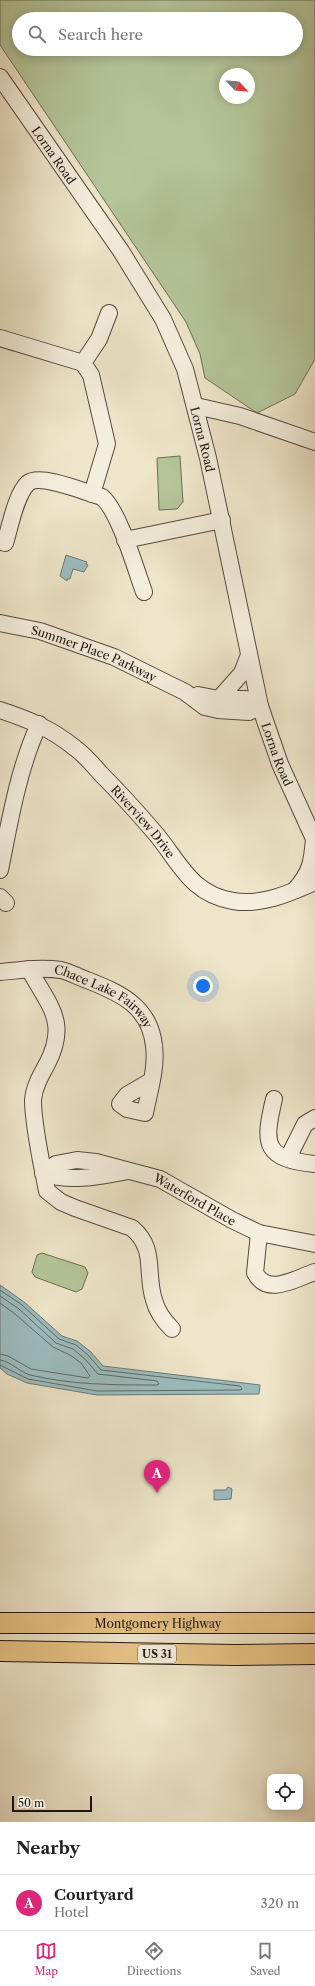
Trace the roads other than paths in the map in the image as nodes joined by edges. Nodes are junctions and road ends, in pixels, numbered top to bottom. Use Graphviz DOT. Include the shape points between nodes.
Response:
graph roads {
  1 [pos="0,77"];
  2 [pos="109,313"];
  3 [pos="0,338"];
  4 [pos="83,363"];
  5 [pos="196,406"];
  6 [pos="315,442"];
  7 [pos="92,494"];
  8 [pos="222,520"];
  9 [pos="125,540"];
  10 [pos="0,541"];
  11 [pos="144,592"];
  12 [pos="0,623"];
  13 [pos="250,655"];
  14 [pos="185,692"];
  15 [pos="219,699"];
  16 [pos="260,706"];
  17 [pos="0,710"];
  18 [pos="39,724"];
  19 [pos="314,840"];
  20 [pos="0,870"];
  21 [pos="315,882"];
  22 [pos="293,892"];
  23 [pos="29,969"];
  24 [pos="0,972"];
  25 [pos="150,1081"];
  26 [pos="274,1099"];
  27 [pos="315,1118"];
  28 [pos="288,1158"];
  29 [pos="315,1164"];
  30 [pos="43,1173"];
  31 [pos="259,1233"];
  32 [pos="315,1244"];
  33 [pos="315,1272"];
  34 [pos="172,1329"];
  35 [pos="0,1623"];
  36 [pos="315,1623"];
  37 [pos="0,1651"];
  38 [pos="315,1654"];
  1 -- 5 [label="street, Lorna Road" via="122,251 148,293 163,319 185,369"];
  2 -- 4 [label="street" via="99,339"];
  3 -- 4 [label="street"];
  4 -- 7 [label="street" via="91,375 107,444"];
  5 -- 6 [label="street" via="240,416"];
  5 -- 8 [label="street, Lorna Road"];
  7 -- 9 [label="street" via="108,502"];
  7 -- 10 [label="street" via="50,481 36,480 28,483 18,501 5,543"];
  8 -- 9 [label="street"];
  8 -- 13 [label="street, Lorna Road"];
  9 -- 11 [label="street"];
  12 -- 14 [label="street, Summer Place Parkway" via="40,631 114,657"];
  13 -- 15 [label="street" via="242,673"];
  13 -- 16 [label="street, Lorna Road"];
  14 -- 15 [label="street, Summer Place Parkway"];
  14 -- 16 [label="street, Summer Place Parkway" via="205,707 218,710 249,712"];
  15 -- 16 [label="street, Summer Place Parkway" via="246,699"];
  16 -- 19 [label="street, Lorna Road" via="280,764"];
  17 -- 18 [label="street, Riverview Drive"];
  18 -- 20 [label="street" via="22,770"];
  18 -- 22 [label="street, Riverview Drive" via="77,748 145,822 182,871 201,888 219,897 250,903"];
  19 -- 22 [label="street" via="307,876"];
  21 -- 22 [label="street, Riverview Drive"];
  23 -- 24 [label="street, Chace Lake Fairway"];
  23 -- 25 [label="street, Chace Lake Fairway" via="62,971 97,984 132,1002 147,1022 154,1046"];
  23 -- 30 [label="street" via="57,1021 58,1037 55,1049 38,1082 33,1099"];
  26 -- 28 [label="street" via="268,1142 278,1156"];
  27 -- 28 [label="street" via="305,1124"];
  28 -- 29 [label="street"];
  30 -- 31 [label="street, Waterford Place" via="56,1164 77,1160 96,1162 160,1179"];
  30 -- 34 [label="street" via="47,1191 61,1202 132,1228 139,1234 146,1244 153,1298 163,1320"];
  31 -- 32 [label="street, Waterford Place"];
  31 -- 33 [label="street" via="255,1273 262,1283 271,1286"];
  35 -- 36 [label="main road, Montgomery Highway"];
  37 -- 38 [label="main road, US 31"];
}
